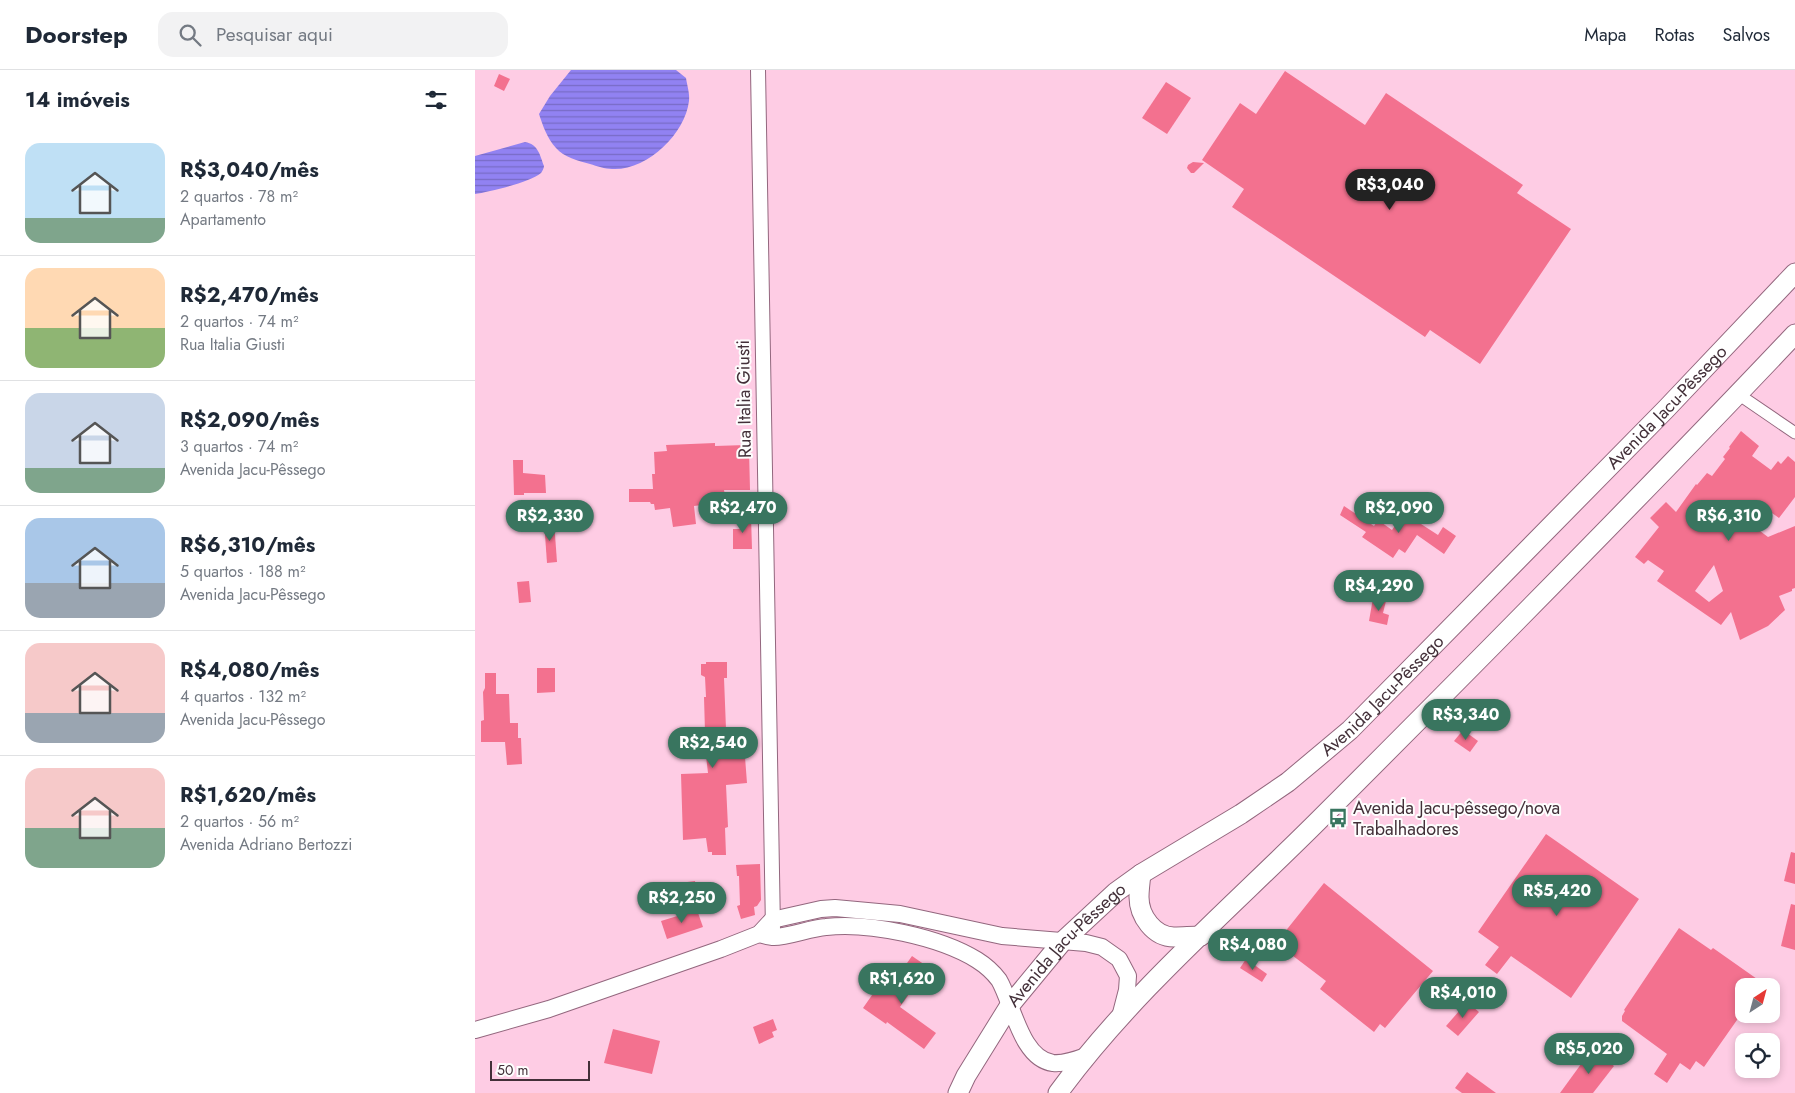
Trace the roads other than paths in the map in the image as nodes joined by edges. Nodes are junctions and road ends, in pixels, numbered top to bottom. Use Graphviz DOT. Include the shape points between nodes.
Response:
graph roads {
  1 [pos="758,70"];
  2 [pos="1795,274"];
  3 [pos="1795,334"];
  4 [pos="1739,394"];
  5 [pos="1795,433"];
  6 [pos="1141,874"];
  7 [pos="772,920"];
  8 [pos="767,936"];
  9 [pos="1201,936"];
  10 [pos="1062,942"];
  11 [pos="1010,1005"];
  12 [pos="1119,1017"];
  13 [pos="475,1030"];
  14 [pos="1086,1056"];
  15 [pos="958,1093"];
  16 [pos="1058,1093"];
  1 -- 7 [label="street, Rua Italia Giusti"];
  2 -- 6 [label="highway, Avenida Jacu-Pêssego" via="1350,730 1288,782"];
  3 -- 4 [label="highway"];
  4 -- 5 [label="street"];
  4 -- 9 [label="highway" via="1418,721"];
  6 -- 9 [label="highway" via="1139,898 1152,928 1168,936"];
  6 -- 10 [label="highway, Avenida Jacu-Pêssego" via="1116,892"];
  7 -- 8 [label="main road"];
  7 -- 10 [label="main road" via="821,909 879,911 1002,936"];
  8 -- 11 [label="main road" via="852,926 937,942 960,950 986,966 998,979"];
  8 -- 13 [label="main road" via="549,1009"];
  9 -- 12 [label="highway"];
  10 -- 11 [label="highway, Avenida Jacu-Pêssego"];
  10 -- 12 [label="main road" via="1101,947 1123,964 1128,976 1127,990"];
  11 -- 14 [label="main road" via="1023,1040 1046,1061 1060,1063"];
  11 -- 15 [label="highway, Avenida Jacu-Pêssego"];
  12 -- 14 [label="highway"];
  14 -- 16 [label="highway"];
}
